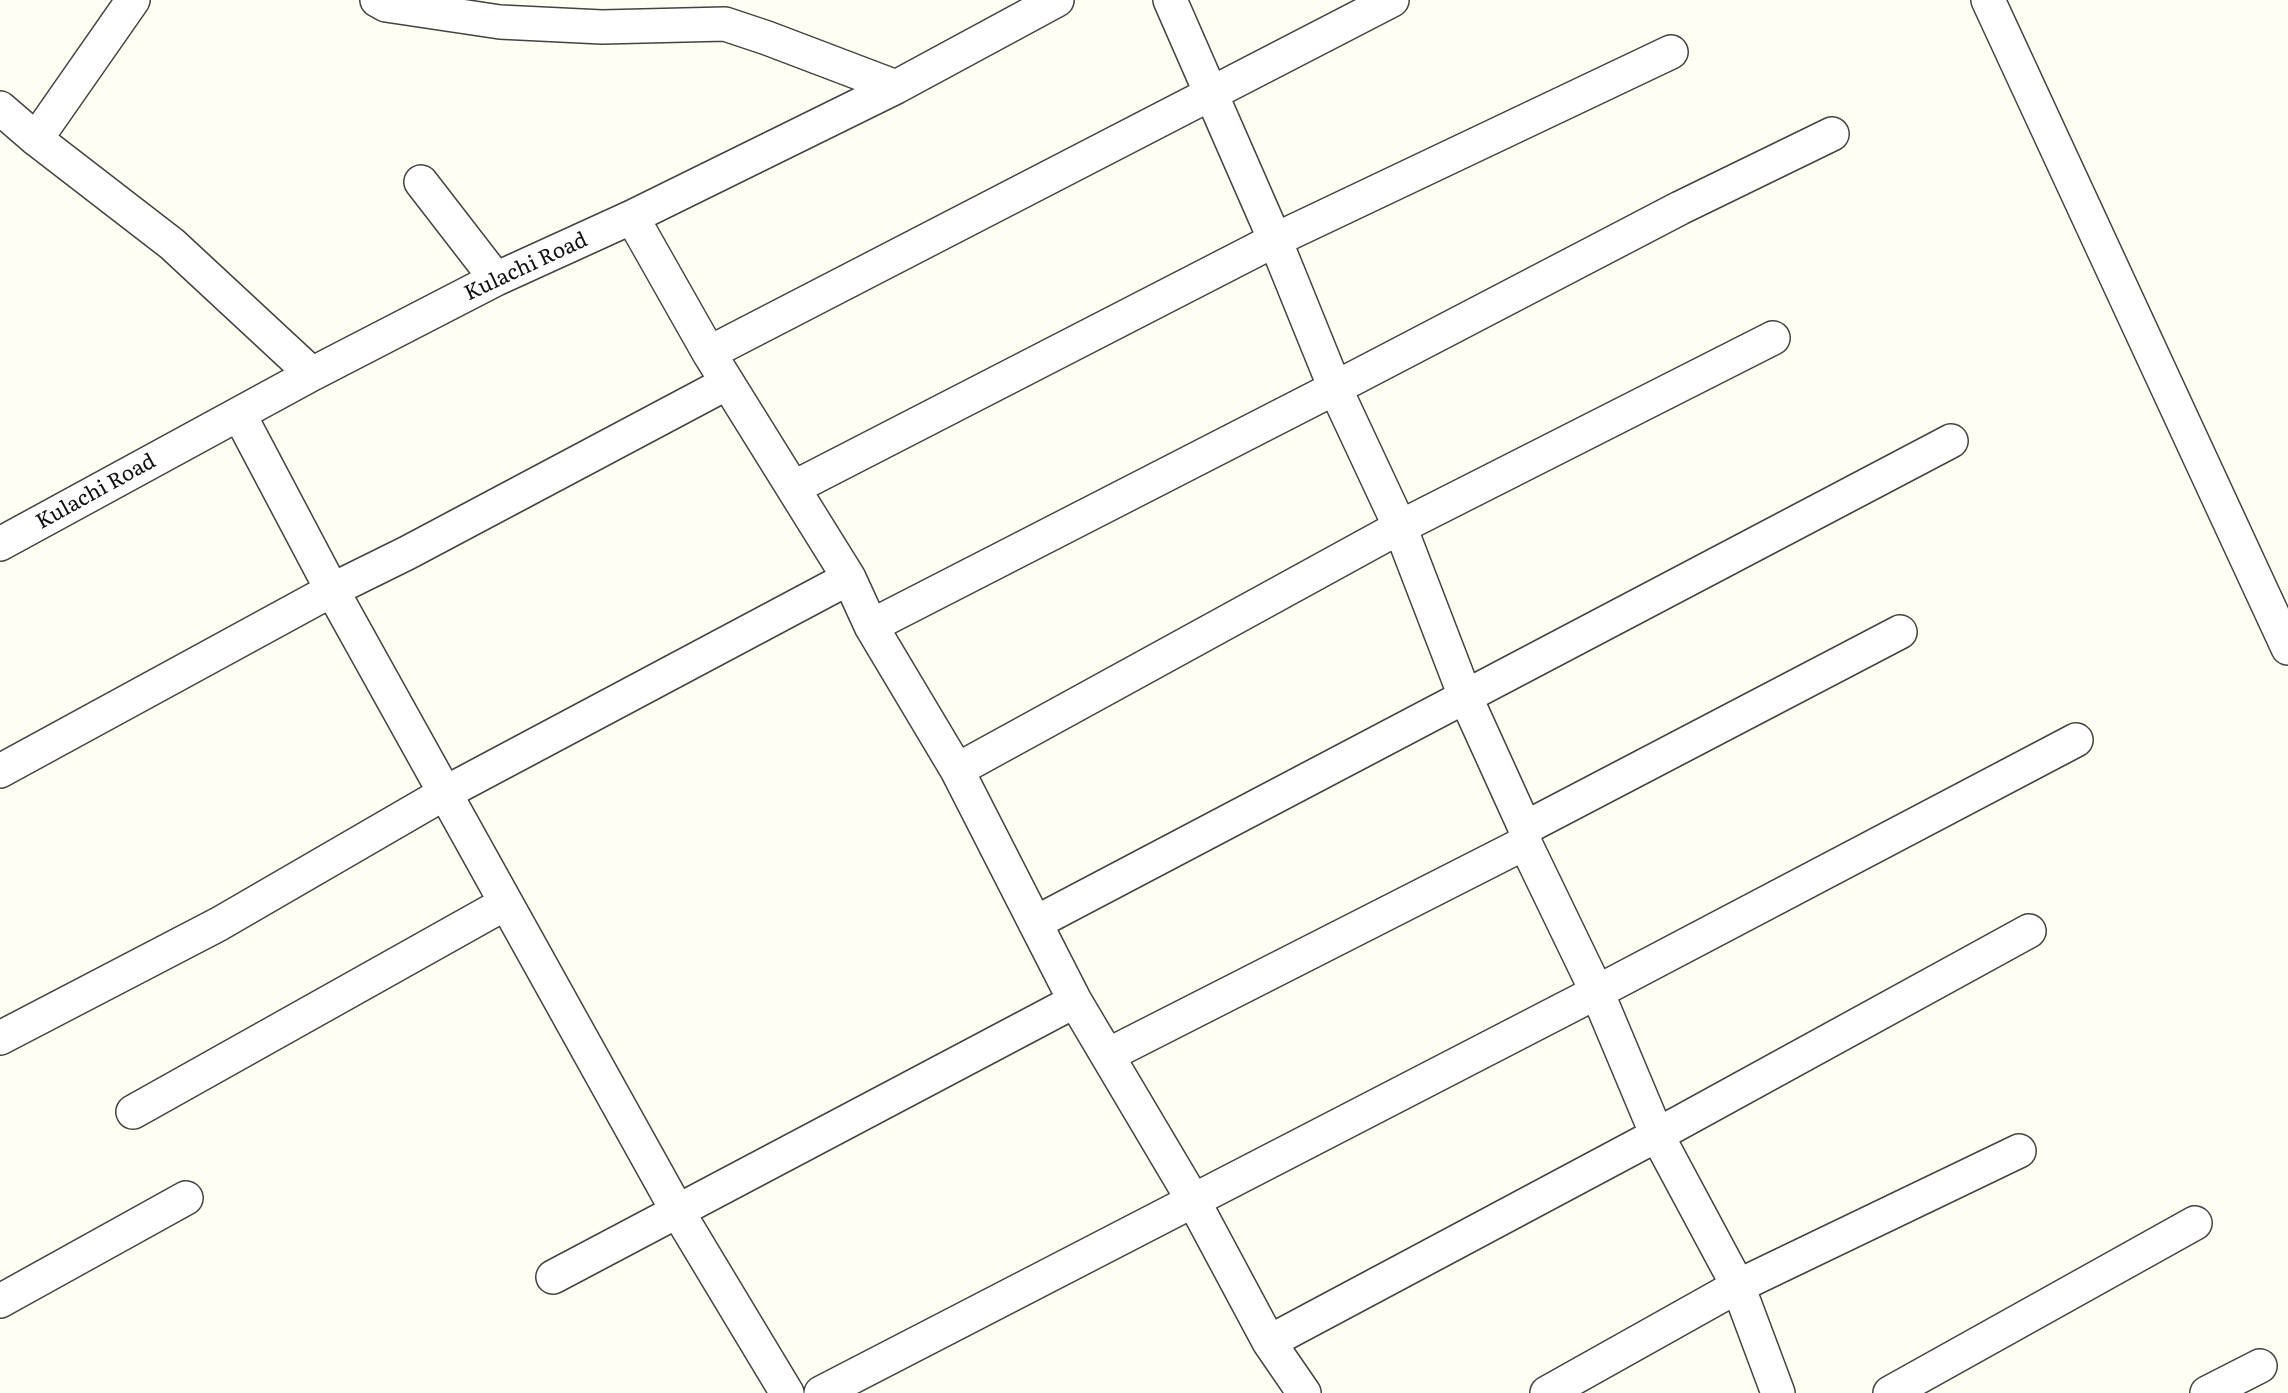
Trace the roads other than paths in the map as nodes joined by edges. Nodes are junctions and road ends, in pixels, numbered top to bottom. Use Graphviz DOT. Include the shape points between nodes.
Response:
graph roads {
  1 [pos="133,0"];
  2 [pos="377,0"];
  3 [pos="1058,0"];
  4 [pos="1170,0"];
  5 [pos="1392,0"];
  6 [pos="1988,0"];
  7 [pos="507,11"];
  8 [pos="1671,52"];
  9 [pos="896,87"];
  10 [pos="1209,94"];
  11 [pos="0,108"];
  12 [pos="1832,134"];
  13 [pos="36,139"];
  14 [pos="421,182"];
  15 [pos="632,217"];
  16 [pos="1275,240"];
  17 [pos="496,279"];
  18 [pos="1773,338"];
  19 [pos="709,353"];
  20 [pos="312,374"];
  21 [pos="727,383"];
  22 [pos="1335,388"];
  23 [pos="239,414"];
  24 [pos="1951,441"];
  25 [pos="793,488"];
  26 [pos="1400,527"];
  27 [pos="0,544"];
  28 [pos="849,578"];
  29 [pos="332,590"];
  30 [pos="871,626"];
  31 [pos="1900,632"];
  32 [pos="2288,648"];
  33 [pos="1465,696"];
  34 [pos="2076,740"];
  35 [pos="957,770"];
  36 [pos="0,771"];
  37 [pos="445,794"];
  38 [pos="1525,835"];
  39 [pos="506,903"];
  40 [pos="1035,923"];
  41 [pos="2029,931"];
  42 [pos="1597,992"];
  43 [pos="1075,1000"];
  44 [pos="0,1038"];
  45 [pos="1108,1055"];
  46 [pos="133,1112"];
  47 [pos="1657,1135"];
  48 [pos="2019,1151"];
  49 [pos="186,1198"];
  50 [pos="1193,1200"];
  51 [pos="678,1212"];
  52 [pos="2195,1223"];
  53 [pos="554,1277"];
  54 [pos="1738,1286"];
  55 [pos="0,1301"];
  56 [pos="1269,1342"];
  57 [pos="2260,1366"];
  58 [pos="787,1393"];
  59 [pos="821,1393"];
  60 [pos="1305,1393"];
  61 [pos="1547,1393"];
  62 [pos="1778,1393"];
  63 [pos="1890,1393"];
  64 [pos="2208,1393"];
  1 -- 13 [label="street"];
  2 -- 7 [label="street" via="386,5"];
  3 -- 9 [label="street, Kulachi Road"];
  4 -- 10 [label="street"];
  5 -- 10 [label="street"];
  6 -- 32 [label="street"];
  7 -- 9 [label="street" via="602,27 725,24"];
  8 -- 16 [label="street"];
  9 -- 15 [label="street, Kulachi Road"];
  10 -- 16 [label="street"];
  10 -- 19 [label="street"];
  11 -- 13 [label="street"];
  12 -- 22 [label="street" via="1680,208"];
  13 -- 20 [label="street" via="171,244"];
  14 -- 17 [label="street"];
  15 -- 17 [label="street, Kulachi Road"];
  15 -- 19 [label="street"];
  16 -- 22 [label="street"];
  16 -- 25 [label="street"];
  17 -- 20 [label="street, Kulachi Road"];
  18 -- 26 [label="street"];
  19 -- 21 [label="street"];
  20 -- 23 [label="street, Kulachi Road"];
  21 -- 25 [label="street"];
  21 -- 29 [label="street"];
  22 -- 26 [label="street"];
  22 -- 30 [label="street"];
  23 -- 27 [label="street, Kulachi Road"];
  23 -- 29 [label="street"];
  24 -- 33 [label="street"];
  25 -- 28 [label="street"];
  26 -- 33 [label="street"];
  26 -- 35 [label="street"];
  28 -- 30 [label="street"];
  28 -- 37 [label="street"];
  29 -- 36 [label="street"];
  29 -- 37 [label="street"];
  30 -- 35 [label="street"];
  31 -- 38 [label="street"];
  33 -- 38 [label="street"];
  33 -- 40 [label="street"];
  34 -- 42 [label="street"];
  35 -- 40 [label="street"];
  37 -- 39 [label="street"];
  37 -- 44 [label="street" via="219,924"];
  38 -- 42 [label="street"];
  38 -- 45 [label="street"];
  39 -- 46 [label="street"];
  39 -- 51 [label="street"];
  40 -- 43 [label="street"];
  41 -- 47 [label="street"];
  42 -- 47 [label="street"];
  42 -- 50 [label="street"];
  43 -- 45 [label="street"];
  43 -- 51 [label="street"];
  45 -- 50 [label="street"];
  47 -- 54 [label="street"];
  47 -- 56 [label="street"];
  48 -- 54 [label="street"];
  49 -- 55 [label="street"];
  50 -- 56 [label="street"];
  50 -- 59 [label="street"];
  51 -- 53 [label="street"];
  51 -- 58 [label="street"];
  52 -- 63 [label="street"];
  54 -- 61 [label="street"];
  54 -- 62 [label="street"];
  56 -- 60 [label="street"];
  57 -- 64 [label="street"];
}
